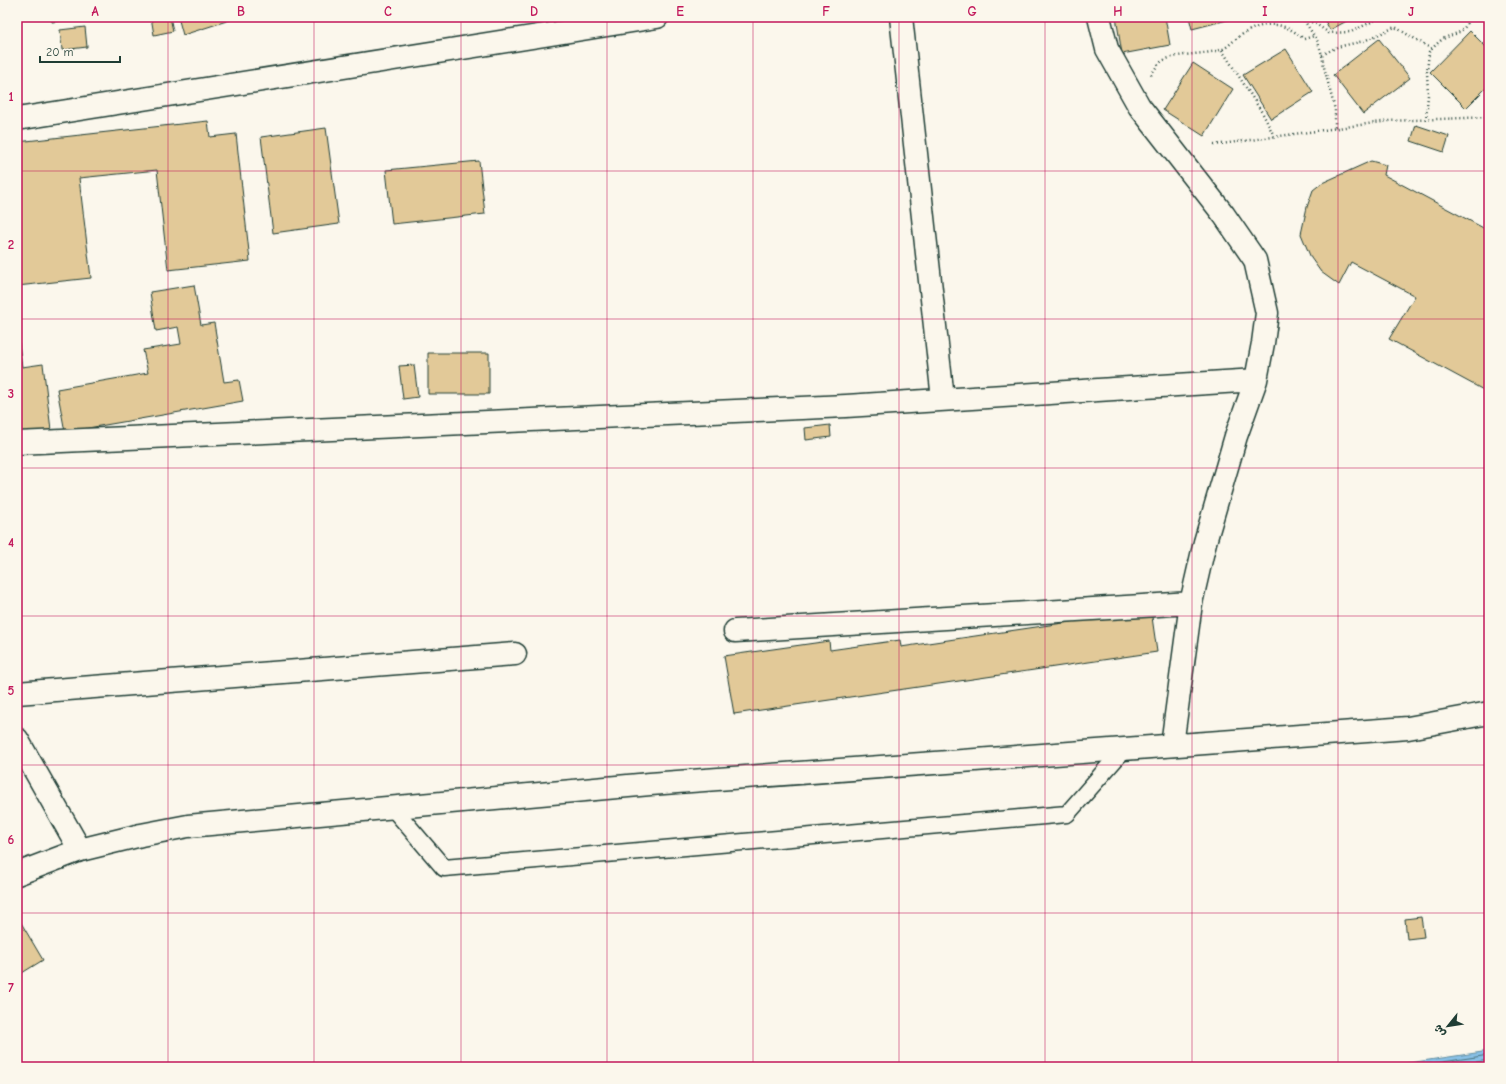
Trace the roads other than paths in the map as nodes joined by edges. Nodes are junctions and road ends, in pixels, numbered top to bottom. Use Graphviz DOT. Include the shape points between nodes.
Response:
graph roads {
  1 [pos="657,17"];
  2 [pos="901,17"];
  3 [pos="1099,17"];
  4 [pos="17,120"];
  5 [pos="1256,380"];
  6 [pos="943,399"];
  7 [pos="17,442"];
  8 [pos="1191,603"];
  9 [pos="734,631"];
  10 [pos="515,654"];
  11 [pos="17,693"];
  12 [pos="1486,717"];
  13 [pos="17,738"];
  14 [pos="1172,745"];
  15 [pos="1124,749"];
  16 [pos="392,807"];
  17 [pos="80,850"];
  18 [pos="17,874"];
  1 -- 4 [label="street"];
  2 -- 6 [label="street"];
  3 -- 5 [label="street" via="1107,49 1139,106 1224,215 1255,260 1267,313"];
  5 -- 6 [label="street"];
  5 -- 8 [label="street" via="1204,542"];
  6 -- 7 [label="street" via="838,406"];
  8 -- 9 [label="street"];
  8 -- 14 [label="street"];
  10 -- 11 [label="street"];
  12 -- 14 [label="street" via="1408,728"];
  13 -- 17 [label="street"];
  14 -- 15 [label="street"];
  15 -- 16 [label="street" via="650,784"];
  15 -- 16 [label="lane" via="1067,814 444,868"];
  16 -- 17 [label="street" via="188,826"];
  17 -- 18 [label="street"];
}
